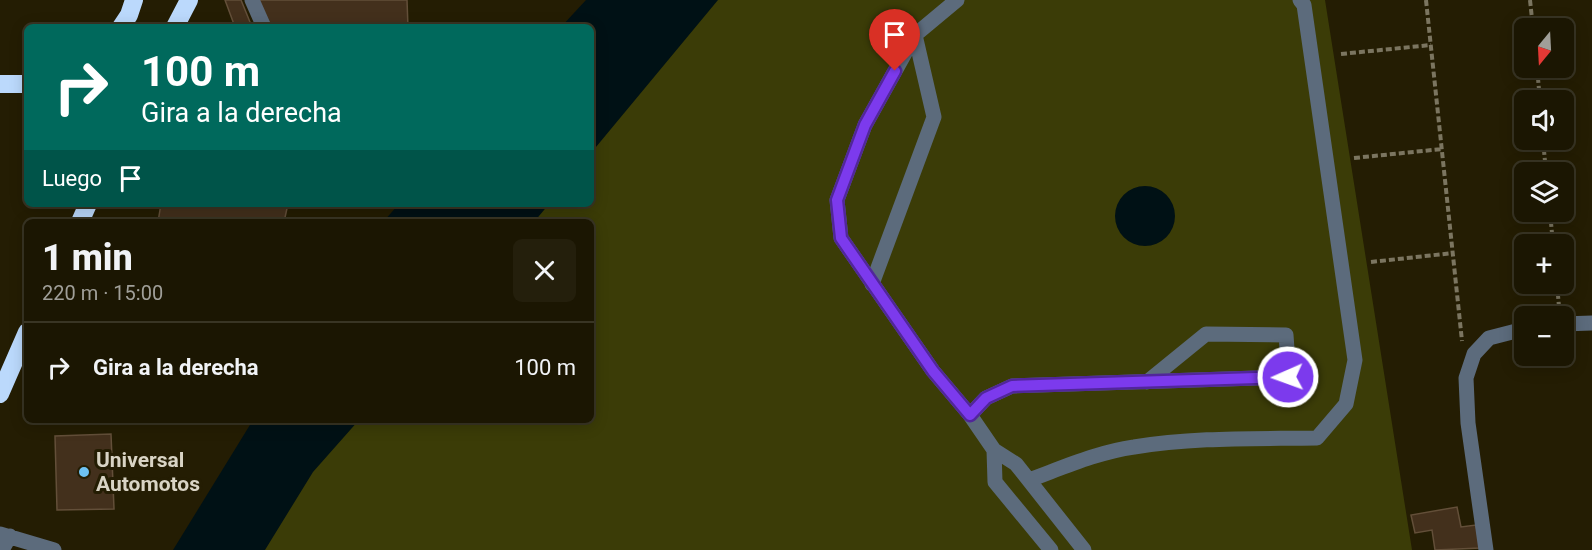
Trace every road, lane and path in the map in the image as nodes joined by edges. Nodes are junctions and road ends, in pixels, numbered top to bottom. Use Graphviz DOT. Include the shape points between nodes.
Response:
graph roads {
  1 [pos="134,0"];
  2 [pos="189,0"];
  3 [pos="252,0"];
  4 [pos="957,0"];
  5 [pos="1300,0"];
  6 [pos="1426,0"];
  7 [pos="1530,0"];
  8 [pos="1532,18"];
  9 [pos="123,24"];
  10 [pos="177,24"];
  11 [pos="263,24"];
  12 [pos="915,35"];
  13 [pos="1431,45"];
  14 [pos="1341,54"];
  15 [pos="0,84"];
  16 [pos="24,84"];
  17 [pos="1442,149"];
  18 [pos="1354,158"];
  19 [pos="1453,253"];
  20 [pos="1371,262"];
  21 [pos="872,284"];
  22 [pos="1592,323"];
  23 [pos="1574,324"];
  24 [pos="1514,332"];
  25 [pos="24,342"];
  26 [pos="1462,344"];
  27 [pos="1147,382"];
  28 [pos="0,394"];
  29 [pos="970,415"];
  30 [pos="994,450"];
  31 [pos="1029,480"];
  32 [pos="4,540"];
  33 [pos="54,550"];
  34 [pos="1051,550"];
  35 [pos="1084,550"];
  36 [pos="1486,550"];
  1 -- 9 [label="highway"];
  2 -- 10 [label="highway"];
  3 -- 11 [label="street"];
  4 -- 12 [label="street"];
  5 -- 31 [label="street" via="1304,5 1355,360 1346,404 1317,438 1191,441 1132,447"];
  6 -- 13 [label="path"];
  7 -- 8 [label="path"];
  12 -- 21 [label="street" via="934,117"];
  12 -- 21 [label="street" via="865,125 837,200 841,238"];
  13 -- 14 [label="path"];
  13 -- 17 [label="path"];
  15 -- 16 [label="highway"];
  17 -- 18 [label="path"];
  17 -- 19 [label="path"];
  19 -- 20 [label="path"];
  19 -- 26 [label="path"];
  21 -- 29 [label="street" via="933,371"];
  22 -- 23 [label="street"];
  24 -- 36 [label="street" via="1489,338 1474,354 1466,378 1468,423"];
  25 -- 28 [label="highway"];
  27 -- 27 [label="street" via="1288,377 1286,335 1206,334"];
  27 -- 29 [label="street" via="1012,386 986,398"];
  29 -- 30 [label="street"];
  30 -- 31 [label="street" via="1016,464"];
  30 -- 34 [label="street" via="995,482"];
  31 -- 35 [label="street"];
  32 -- 33 [label="street"];
}
